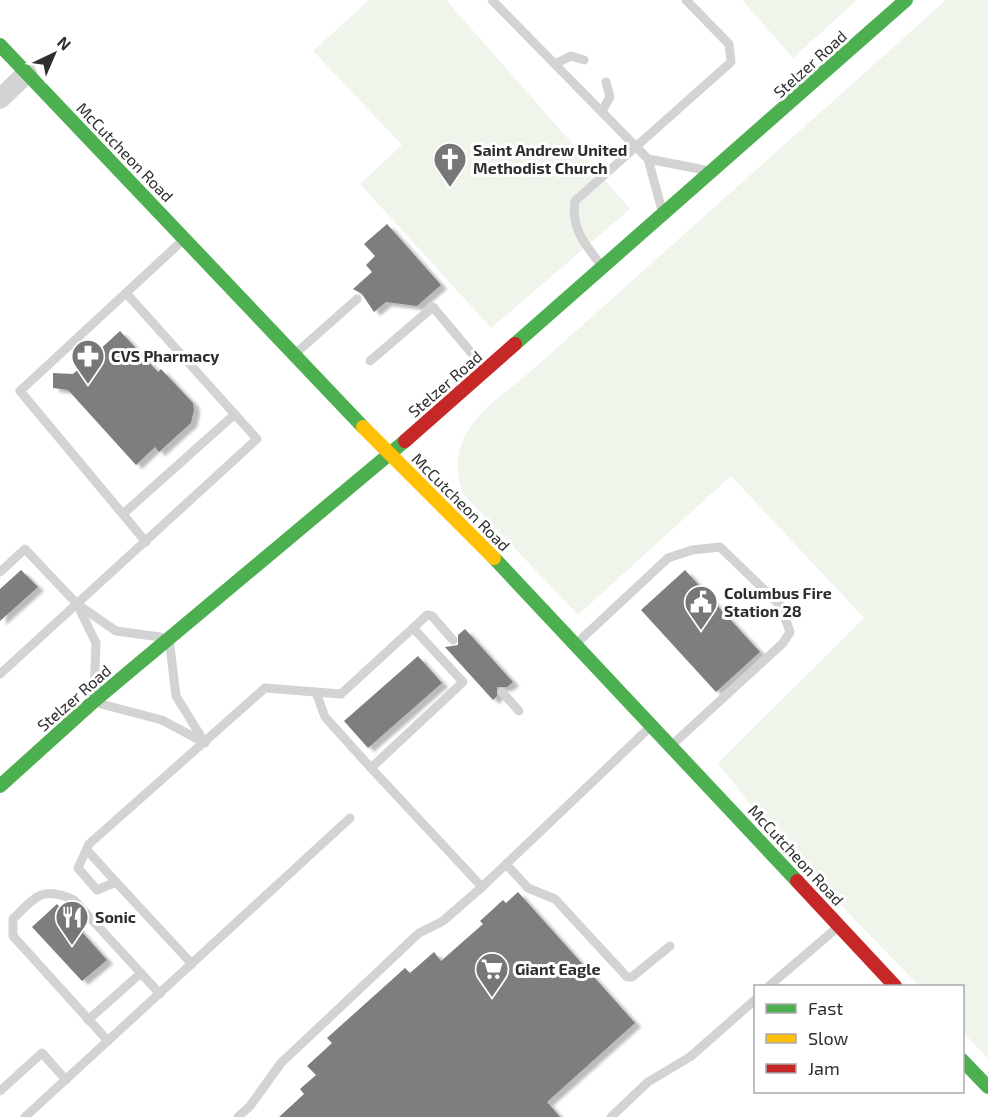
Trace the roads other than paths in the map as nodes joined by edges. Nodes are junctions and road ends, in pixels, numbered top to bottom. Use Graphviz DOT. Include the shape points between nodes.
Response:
graph roads {
  1 [pos="492,0"];
  2 [pos="686,0"];
  3 [pos="906,0"];
  4 [pos="0,45"];
  5 [pos="584,60"];
  6 [pos="555,64"];
  7 [pos="27,73"];
  8 [pos="606,82"];
  9 [pos="0,99"];
  10 [pos="602,111"];
  11 [pos="636,147"];
  12 [pos="648,159"];
  13 [pos="713,172"];
  14 [pos="664,215"];
  15 [pos="184,239"];
  16 [pos="603,268"];
  17 [pos="126,293"];
  18 [pos="357,299"];
  19 [pos="294,354"];
  20 [pos="370,361"];
  21 [pos="486,369"];
  22 [pos="235,414"];
  23 [pos="389,455"];
  24 [pos="123,514"];
  25 [pos="146,542"];
  26 [pos="0,572"];
  27 [pos="77,604"];
  28 [pos="413,628"];
  29 [pos="169,638"];
  30 [pos="453,639"];
  31 [pos="576,644"];
  32 [pos="0,674"];
  33 [pos="316,692"];
  34 [pos="502,692"];
  35 [pos="93,702"];
  36 [pos="519,711"];
  37 [pos="652,725"];
  38 [pos="205,743"];
  39 [pos="671,746"];
  40 [pos="371,768"];
  41 [pos="0,786"];
  42 [pos="350,818"];
  43 [pos="87,850"];
  44 [pos="506,864"];
  45 [pos="116,882"];
  46 [pos="482,887"];
  47 [pos="839,927"];
  48 [pos="670,946"];
  49 [pos="192,964"];
  50 [pos="141,973"];
  51 [pos="772,985"];
  52 [pos="893,985"];
  53 [pos="160,994"];
  54 [pos="754,1001"];
  55 [pos="88,1020"];
  56 [pos="108,1041"];
  57 [pos="964,1061"];
  58 [pos="66,1080"];
  59 [pos="988,1087"];
  60 [pos="0,1091"];
  61 [pos="25,1117"];
  62 [pos="238,1117"];
  63 [pos="610,1117"];
  1 -- 6 [label="lane"];
  2 -- 11 [label="lane" via="729,44 731,62"];
  3 -- 13 [label="main road, Stelzer Road"];
  4 -- 7 [label="main road, McCutcheon Road"];
  5 -- 6 [label="lane" via="571,56"];
  6 -- 10 [label="lane"];
  7 -- 9 [label="street"];
  7 -- 15 [label="main road, McCutcheon Road"];
  8 -- 10 [label="lane" via="610,97"];
  10 -- 11 [label="lane"];
  11 -- 12 [label="lane"];
  11 -- 16 [label="lane" via="575,201 573,220"];
  12 -- 13 [label="lane"];
  12 -- 14 [label="lane"];
  13 -- 14 [label="main road, Stelzer Road"];
  14 -- 16 [label="main road, Stelzer Road"];
  15 -- 17 [label="lane"];
  15 -- 19 [label="main road, McCutcheon Road"];
  16 -- 21 [label="main road, Stelzer Road"];
  17 -- 22 [label="lane"];
  17 -- 24 [label="lane" via="20,391"];
  18 -- 19 [label="lane"];
  19 -- 23 [label="main road, McCutcheon Road"];
  20 -- 21 [label="lane" via="433,307"];
  21 -- 23 [label="main road, Stelzer Road"];
  22 -- 24 [label="lane"];
  22 -- 25 [label="lane" via="257,439"];
  23 -- 29 [label="main road, Stelzer Road"];
  23 -- 31 [label="main road, McCutcheon Road"];
  24 -- 25 [label="lane"];
  25 -- 27 [label="lane"];
  26 -- 27 [label="lane" via="25,549"];
  27 -- 29 [label="lane" via="116,631"];
  27 -- 32 [label="lane"];
  27 -- 35 [label="lane" via="96,643"];
  28 -- 30 [label="lane" via="427,615 432,616"];
  28 -- 33 [label="lane" via="340,694"];
  28 -- 40 [label="lane" via="463,682"];
  29 -- 35 [label="main road, Stelzer Road"];
  29 -- 38 [label="lane" via="176,696"];
  31 -- 37 [label="main road, McCutcheon Road"];
  31 -- 39 [label="lane" via="668,558 692,550 720,547 782,606 790,632 783,643"];
  33 -- 38 [label="lane" via="265,688"];
  33 -- 40 [label="lane" via="325,717"];
  34 -- 36 [label="lane"];
  35 -- 38 [label="lane" via="162,720"];
  35 -- 41 [label="main road, Stelzer Road"];
  37 -- 39 [label="main road, McCutcheon Road"];
  37 -- 44 [label="lane"];
  38 -- 43 [label="lane" via="89,844"];
  39 -- 47 [label="main road, McCutcheon Road"];
  40 -- 46 [label="lane"];
  42 -- 49 [label="lane"];
  43 -- 45 [label="lane"];
  43 -- 45 [label="lane" via="78,868 97,890"];
  44 -- 46 [label="lane"];
  44 -- 48 [label="lane" via="528,888 555,899 627,977"];
  45 -- 49 [label="lane"];
  46 -- 62 [label="lane" via="443,921 419,933 281,1063"];
  47 -- 51 [label="lane"];
  47 -- 52 [label="main road, McCutcheon Road"];
  49 -- 53 [label="lane"];
  50 -- 53 [label="lane"];
  50 -- 55 [label="lane"];
  50 -- 55 [label="lane" via="74,900 59,892 42,893 25,907 13,919 13,936"];
  53 -- 56 [label="lane"];
  54 -- 63 [label="lane" via="690,1057 648,1082"];
  55 -- 56 [label="lane"];
  56 -- 58 [label="lane"];
  57 -- 59 [label="main road"];
  58 -- 60 [label="lane" via="42,1053"];
  58 -- 61 [label="lane"];
}
